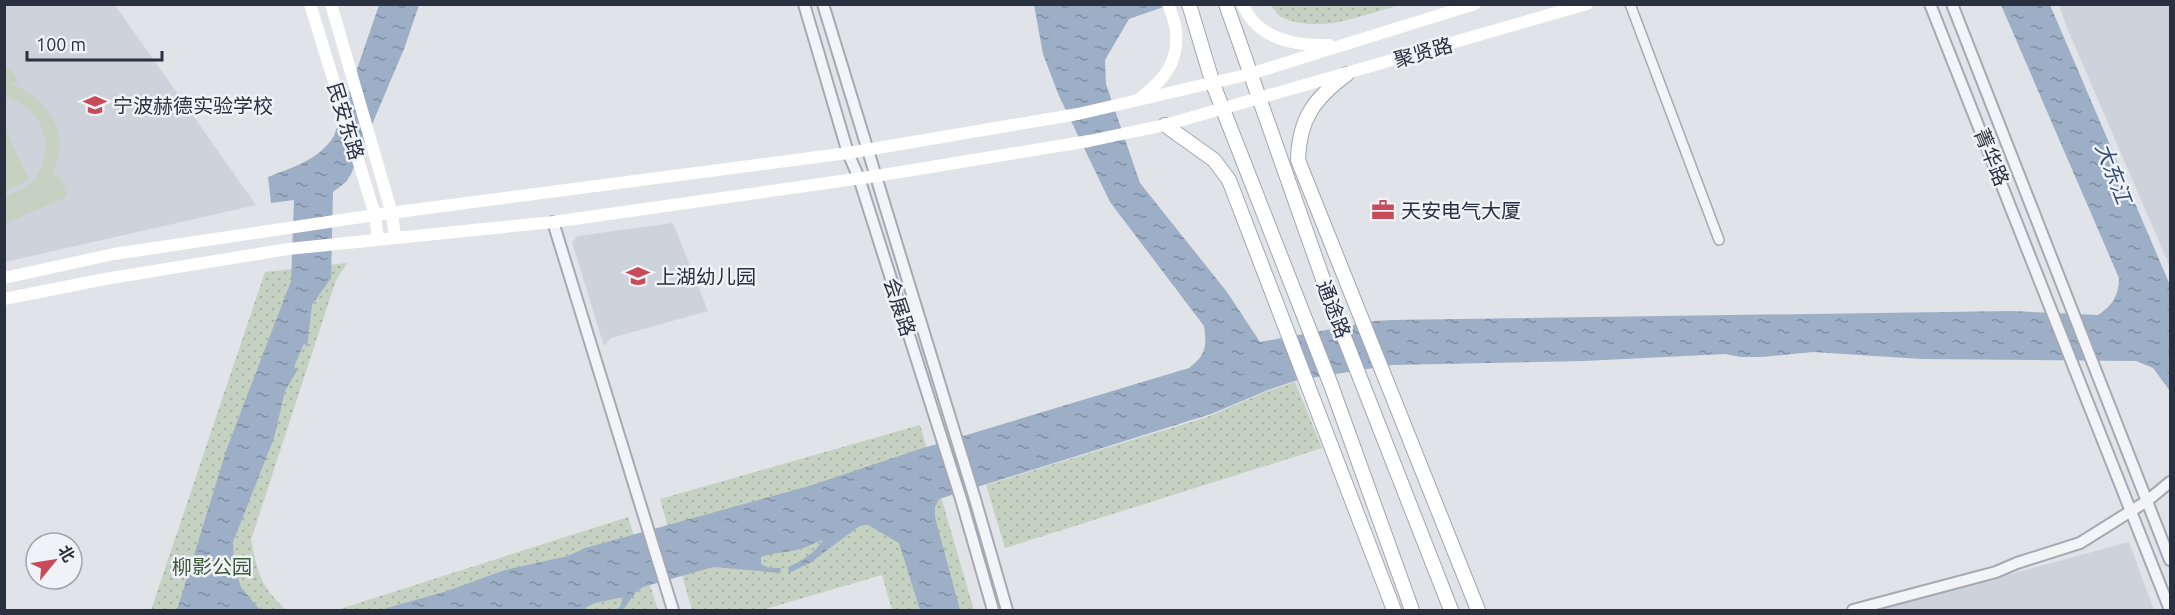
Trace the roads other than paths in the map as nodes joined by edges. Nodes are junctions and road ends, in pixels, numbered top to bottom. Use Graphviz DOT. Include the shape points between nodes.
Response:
graph roads {
  1 [pos="310,4"];
  2 [pos="331,4"];
  3 [pos="804,4"];
  4 [pos="823,4"];
  5 [pos="1168,4"];
  6 [pos="1226,4"];
  7 [pos="1242,4"];
  8 [pos="1475,4"];
  9 [pos="1587,4"];
  10 [pos="1630,4"];
  11 [pos="1930,4"];
  12 [pos="1952,4"];
  13 [pos="1190,7"];
  14 [pos="1345,44"];
  15 [pos="1250,74"];
  16 [pos="1347,74"];
  17 [pos="1214,84"];
  18 [pos="1258,99"];
  19 [pos="1135,101"];
  20 [pos="1223,109"];
  21 [pos="1166,125"];
  22 [pos="867,149"];
  23 [pos="848,153"];
  24 [pos="876,176"];
  25 [pos="859,178"];
  26 [pos="392,214"];
  27 [pos="375,215"];
  28 [pos="553,222"];
  29 [pos="395,237"];
  30 [pos="378,239"];
  31 [pos="1719,240"];
  32 [pos="4,278"];
  33 [pos="4,299"];
  34 [pos="2170,482"];
  35 [pos="2147,501"];
  36 [pos="2132,510"];
  37 [pos="2170,560"];
  38 [pos="673,610"];
  39 [pos="993,610"];
  40 [pos="1007,610"];
  41 [pos="1394,610"];
  42 [pos="1412,610"];
  43 [pos="1451,610"];
  44 [pos="1478,610"];
  45 [pos="1853,610"];
  46 [pos="2170,610"];
  1 -- 27 [label="main road, 民安东路"];
  2 -- 26 [label="main road, 民安东路"];
  3 -- 23 [label="street, 会展路"];
  4 -- 22 [label="street, 会展路"];
  5 -- 19 [label="main road" via="1176,31 1174,56 1164,78"];
  6 -- 15 [label="main road, 通途路"];
  7 -- 14 [label="main road" via="1256,24 1275,36 1312,45"];
  8 -- 14 [label="main road, 聚贤路"];
  9 -- 16 [label="main road, 聚贤路"];
  10 -- 31 [label="street"];
  11 -- 36 [label="street, 菁华路"];
  12 -- 35 [label="street"];
  13 -- 17 [label="main road, 通途路"];
  14 -- 15 [label="main road, 聚贤路"];
  15 -- 17 [label="main road, 聚贤路"];
  15 -- 18 [label="main road, 通途路"];
  16 -- 18 [label="main road, 聚贤路"];
  16 -- 44 [label="main road" via="1316,101 1304,121 1298,160"];
  17 -- 19 [label="main road, 聚贤路"];
  17 -- 20 [label="main road, 通途路"];
  18 -- 20 [label="main road, 聚贤路"];
  18 -- 43 [label="main road, 通途路" via="1337,319"];
  19 -- 22 [label="main road, 聚贤路"];
  20 -- 21 [label="main road, 聚贤路"];
  20 -- 42 [label="main road, 通途路" via="1331,385"];
  21 -- 24 [label="main road, 聚贤路"];
  21 -- 41 [label="main road" via="1214,160 1229,180"];
  22 -- 23 [label="main road, 聚贤路"];
  22 -- 24 [label="street, 会展路"];
  23 -- 25 [label="street, 会展路"];
  23 -- 26 [label="main road, 聚贤路"];
  24 -- 25 [label="main road, 聚贤路"];
  24 -- 40 [label="street, 会展路"];
  25 -- 28 [label="main road, 聚贤路"];
  25 -- 39 [label="street, 会展路"];
  26 -- 27 [label="main road, 聚贤路"];
  26 -- 29 [label="main road, 民安东路"];
  27 -- 30 [label="main road, 民安东路"];
  27 -- 32 [label="main road, 聚贤路" via="114,254"];
  28 -- 29 [label="main road, 聚贤路"];
  28 -- 38 [label="street"];
  29 -- 30 [label="main road, 聚贤路"];
  30 -- 33 [label="main road, 聚贤路" via="288,249"];
  34 -- 35 [label="street"];
  35 -- 36 [label="street"];
  35 -- 37 [label="street"];
  36 -- 45 [label="street" via="2066,549"];
  36 -- 46 [label="street"];
}
